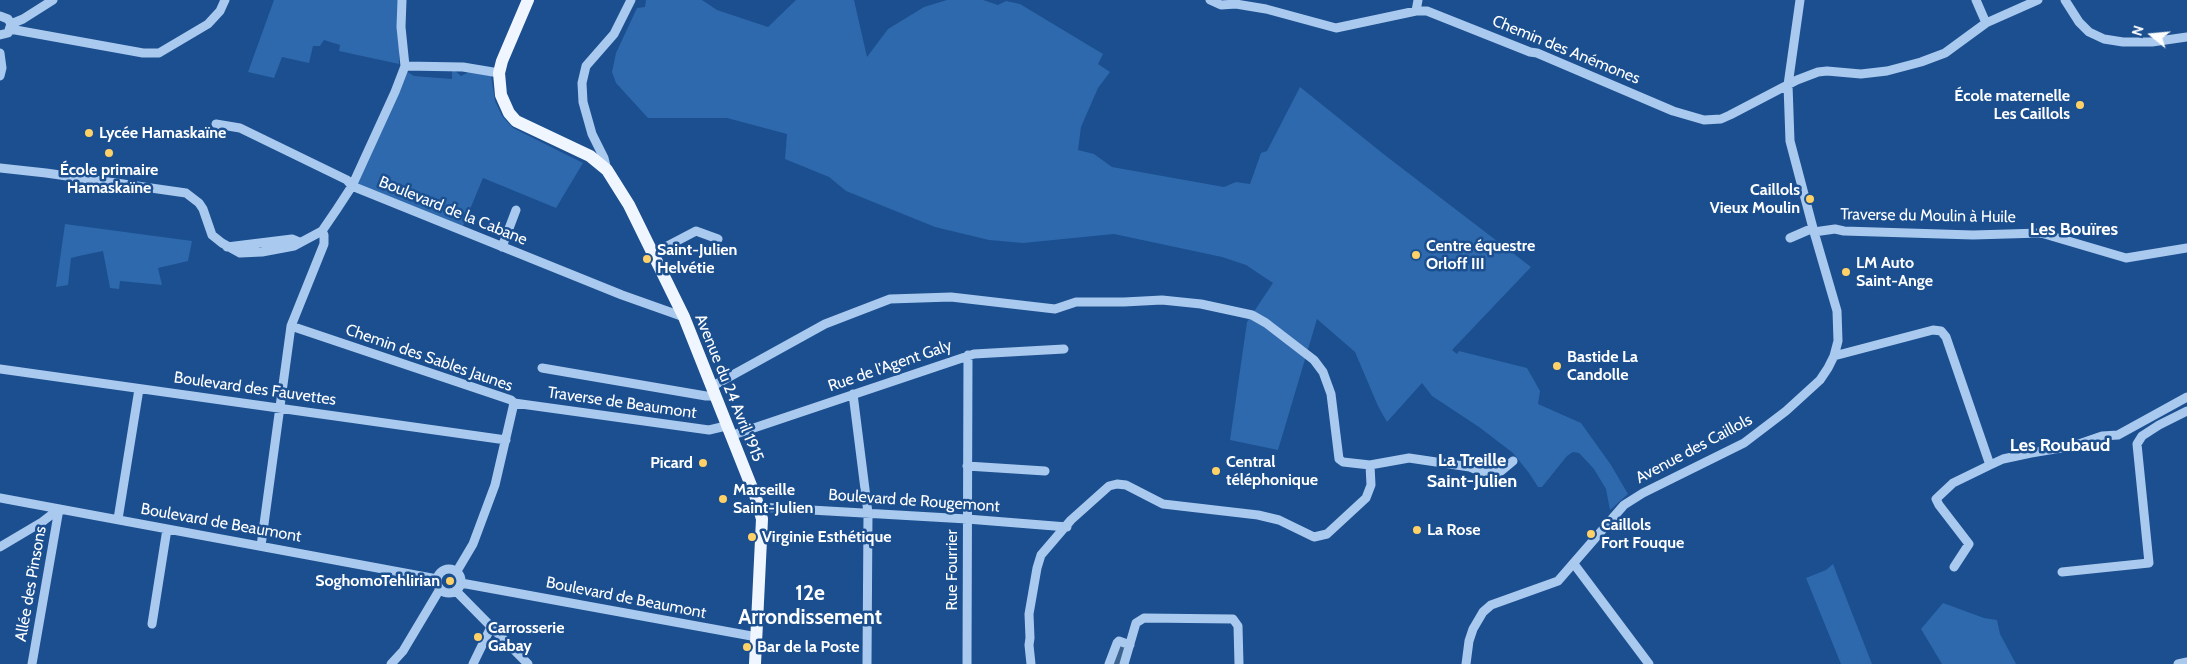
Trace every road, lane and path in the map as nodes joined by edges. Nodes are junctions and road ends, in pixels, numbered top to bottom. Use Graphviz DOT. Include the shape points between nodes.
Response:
graph roads {
  1 [pos="53,0"];
  2 [pos="225,0"];
  3 [pos="402,0"];
  4 [pos="528,0"];
  5 [pos="631,0"];
  6 [pos="1210,0"];
  7 [pos="1418,0"];
  8 [pos="1800,0"];
  9 [pos="1976,0"];
  10 [pos="2038,0"];
  11 [pos="2065,0"];
  12 [pos="1416,11"];
  13 [pos="0,16"];
  14 [pos="1986,23"];
  15 [pos="10,26"];
  16 [pos="0,35"];
  17 [pos="2187,37"];
  18 [pos="0,53"];
  19 [pos="404,66"];
  20 [pos="499,73"];
  21 [pos="0,76"];
  22 [pos="1788,85"];
  23 [pos="216,124"];
  24 [pos="0,168"];
  25 [pos="607,170"];
  26 [pos="352,186"];
  27 [pos="516,210"];
  28 [pos="1813,230"];
  29 [pos="322,231"];
  30 [pos="1790,238"];
  31 [pos="718,239"];
  32 [pos="502,246"];
  33 [pos="2187,248"];
  34 [pos="654,253"];
  35 [pos="684,317"];
  36 [pos="291,326"];
  37 [pos="1064,349"];
  38 [pos="968,356"];
  39 [pos="1834,356"];
  40 [pos="542,368"];
  41 [pos="0,369"];
  42 [pos="139,389"];
  43 [pos="713,391"];
  44 [pos="853,394"];
  45 [pos="2187,397"];
  46 [pos="514,403"];
  47 [pos="280,408"];
  48 [pos="2187,411"];
  49 [pos="728,431"];
  50 [pos="506,440"];
  51 [pos="1513,461"];
  52 [pos="1370,465"];
  53 [pos="1990,465"];
  54 [pos="967,466"];
  55 [pos="1045,471"];
  56 [pos="0,498"];
  57 [pos="759,507"];
  58 [pos="59,509"];
  59 [pos="868,513"];
  60 [pos="967,519"];
  61 [pos="118,520"];
  62 [pos="1067,527"];
  63 [pos="168,528"];
  64 [pos="261,546"];
  65 [pos="0,547"];
  66 [pos="1574,564"];
  67 [pos="1954,567"];
  68 [pos="457,571"];
  69 [pos="2062,572"];
  70 [pos="437,579"];
  71 [pos="459,587"];
  72 [pos="440,588"];
  73 [pos="152,624"];
  74 [pos="491,627"];
  75 [pos="756,637"];
  76 [pos="1125,643"];
  77 [pos="2187,662"];
  78 [pos="32,664"];
  79 [pos="392,664"];
  80 [pos="473,664"];
  81 [pos="528,664"];
  82 [pos="755,664"];
  83 [pos="868,664"];
  84 [pos="967,664"];
  85 [pos="1031,664"];
  86 [pos="1109,664"];
  87 [pos="1124,664"];
  88 [pos="1239,664"];
  89 [pos="1466,664"];
  90 [pos="1649,664"];
  91 [pos="2178,664"];
  1 -- 15 [label="street"];
  2 -- 15 [label="street" via="208,24 159,53 143,53"];
  3 -- 19 [label="street"];
  4 -- 20 [label="main road"];
  5 -- 25 [label="street" via="614,34 586,66 583,74 583,102"];
  6 -- 12 [label="street, Chemin des Anémones" via="1266,9 1336,28"];
  7 -- 12 [label="street"];
  8 -- 22 [label="street, Avenue des Caillols"];
  9 -- 14 [label="street"];
  10 -- 14 [label="street, Chemin des Anémones"];
  11 -- 17 [label="street" via="2089,32 2104,39 2152,42"];
  12 -- 22 [label="street, Chemin des Anémones" via="1427,11 1537,53 1673,111 1704,120 1730,115"];
  13 -- 15 [label="street" via="8,19"];
  14 -- 22 [label="street, Chemin des Anémones" via="1945,53 1921,62 1860,74 1827,70"];
  15 -- 16 [label="street" via="8,33"];
  18 -- 21 [label="street"];
  19 -- 20 [label="street" via="463,67"];
  19 -- 26 [label="street"];
  20 -- 25 [label="main road, Avenue du 24 Avril 1915" via="500,95 516,121 590,156"];
  22 -- 28 [label="street, Avenue des Caillols" via="1790,141"];
  23 -- 26 [label="street, Boulevard de la Cabane" via="240,128 347,180"];
  24 -- 29 [label="street" via="186,193 199,202 212,235 227,247 292,238 300,242"];
  25 -- 34 [label="main road, Avenue du 24 Avril 1915" via="618,184"];
  26 -- 29 [label="street"];
  26 -- 32 [label="street, Boulevard de la Cabane"];
  27 -- 32 [label="street"];
  28 -- 30 [label="street, Traverse du Moulin à Huile"];
  28 -- 33 [label="street, Traverse du Moulin à Huile" via="1973,235 2041,233 2126,258"];
  28 -- 39 [label="street, Avenue des Caillols" via="1837,311 1838,341"];
  29 -- 36 [label="street" via="324,244"];
  31 -- 34 [label="street" via="696,231"];
  32 -- 35 [label="street, Boulevard de la Cabane"];
  34 -- 35 [label="main road, Avenue du 24 Avril 1915"];
  35 -- 43 [label="main road, Avenue du 24 Avril 1915"];
  36 -- 46 [label="street, Chemin des Sables Jaunes"];
  36 -- 47 [label="street"];
  37 -- 38 [label="street, Rue de l'Agent Galy"];
  38 -- 44 [label="street, Rue de l'Agent Galy"];
  38 -- 54 [label="street, Rue Fourrier"];
  39 -- 53 [label="street" via="1933,330 1942,331"];
  39 -- 66 [label="street, Avenue des Caillols" via="1820,380 1764,429 1624,505"];
  40 -- 43 [label="street" via="706,396"];
  41 -- 42 [label="street, Boulevard des Fauvettes"];
  42 -- 47 [label="street, Boulevard des Fauvettes"];
  42 -- 61 [label="street"];
  43 -- 49 [label="main road, Avenue du 24 Avril 1915"];
  43 -- 52 [label="street" via="825,324 890,299 952,297 1055,309 1076,302 1162,300 1191,303 1252,315 1314,360 1323,372 1331,394 1339,459"];
  44 -- 49 [label="street, Rue de l'Agent Galy"];
  44 -- 59 [label="street"];
  45 -- 53 [label="street" via="2118,435 2003,459"];
  46 -- 49 [label="street, Traverse de Beaumont"];
  46 -- 50 [label="street, Chemin des Sables Jaunes"];
  47 -- 50 [label="street, Boulevard des Fauvettes"];
  47 -- 64 [label="street"];
  48 -- 69 [label="street" via="2142,436 2137,444 2149,563"];
  49 -- 57 [label="main road, Avenue du 24 Avril 1915"];
  50 -- 68 [label="street, Chemin des Sables Jaunes" via="473,544"];
  51 -- 52 [label="street" via="1501,471 1491,473 1409,458"];
  52 -- 62 [label="street" via="1371,485 1366,498 1334,529 1321,536 1314,537 1279,520 1258,515 1162,504 1126,485 1117,484 1110,486"];
  53 -- 67 [label="street" via="1953,483 1936,499 1969,544"];
  54 -- 55 [label="street"];
  54 -- 60 [label="street, Rue Fourrier"];
  56 -- 58 [label="street, Boulevard de Beaumont"];
  57 -- 59 [label="street, Boulevard de Rougemont"];
  57 -- 75 [label="main road, Avenue du 24 Avril 1915" via="762,522"];
  58 -- 61 [label="street, Boulevard de Beaumont"];
  58 -- 65 [label="street"];
  58 -- 78 [label="street, Allée des Pinsons"];
  59 -- 60 [label="street, Boulevard de Rougemont"];
  59 -- 83 [label="street"];
  60 -- 62 [label="street, Boulevard de Rougemont"];
  60 -- 84 [label="street, Rue Fourrier"];
  61 -- 63 [label="street, Boulevard de Beaumont"];
  62 -- 85 [label="street" via="1042,555 1037,568 1029,614"];
  63 -- 64 [label="street, Boulevard de Beaumont"];
  63 -- 73 [label="street"];
  64 -- 70 [label="street, Boulevard de Beaumont"];
  66 -- 89 [label="street, Avenue des Caillols" via="1558,581 1499,601 1483,612 1469,641"];
  66 -- 90 [label="street"];
  68 -- 70 [label="street" via="445,569"];
  68 -- 71 [label="street"];
  70 -- 72 [label="street"];
  71 -- 72 [label="street" via="448,593"];
  71 -- 74 [label="street"];
  71 -- 75 [label="street, Boulevard de Beaumont"];
  72 -- 79 [label="street"];
  74 -- 80 [label="street"];
  74 -- 81 [label="street"];
  75 -- 82 [label="main road, Avenue du 24 Avril 1915"];
  76 -- 86 [label="street" via="1115,646"];
  76 -- 87 [label="street"];
  76 -- 88 [label="street" via="1139,619 1233,620 1238,626"];
  77 -- 91 [label="street"];
}
